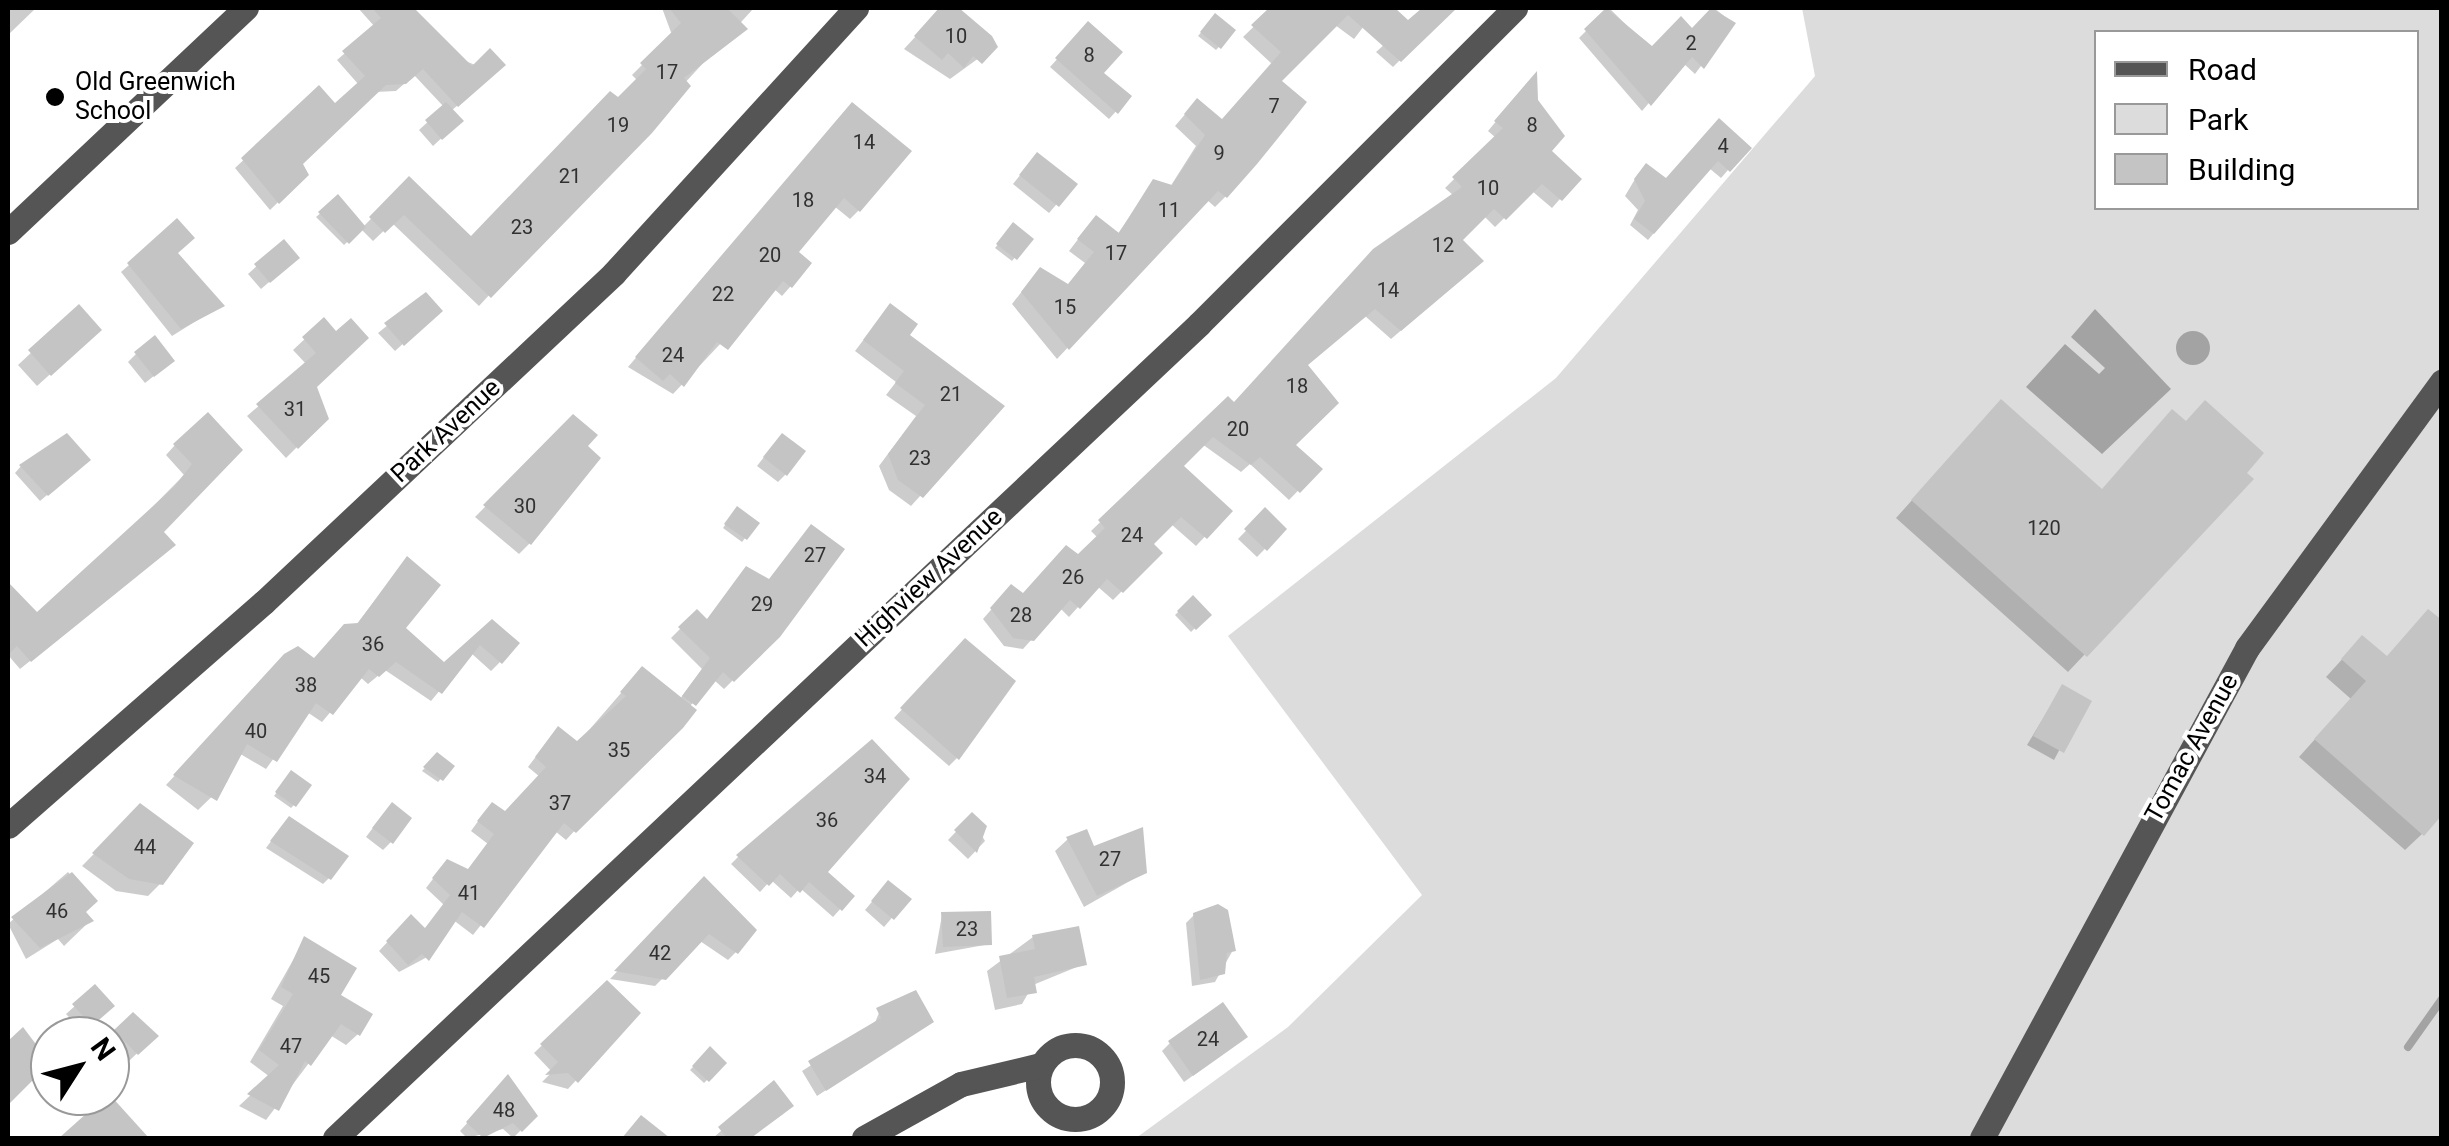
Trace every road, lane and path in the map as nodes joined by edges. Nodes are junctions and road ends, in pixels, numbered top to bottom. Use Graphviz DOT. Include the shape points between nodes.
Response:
graph roads {
  1 [pos="856,8"];
  2 [pos="1515,8"];
  3 [pos="249,12"];
  4 [pos="8,232"];
  5 [pos="2442,382"];
  6 [pos="8,826"];
  7 [pos="1041,1065"];
  8 [pos="335,1138"];
  9 [pos="864,1138"];
  10 [pos="1982,1138"];
  1 -- 6 [label="street, Park Avenue" via="614,273 264,602"];
  2 -- 8 [label="street, Highview Avenue" via="1199,324"];
  3 -- 4 [label="street"];
  5 -- 10 [label="street, Tomac Avenue" via="2247,648"];
  7 -- 9 [label="street" via="961,1084"];
}
